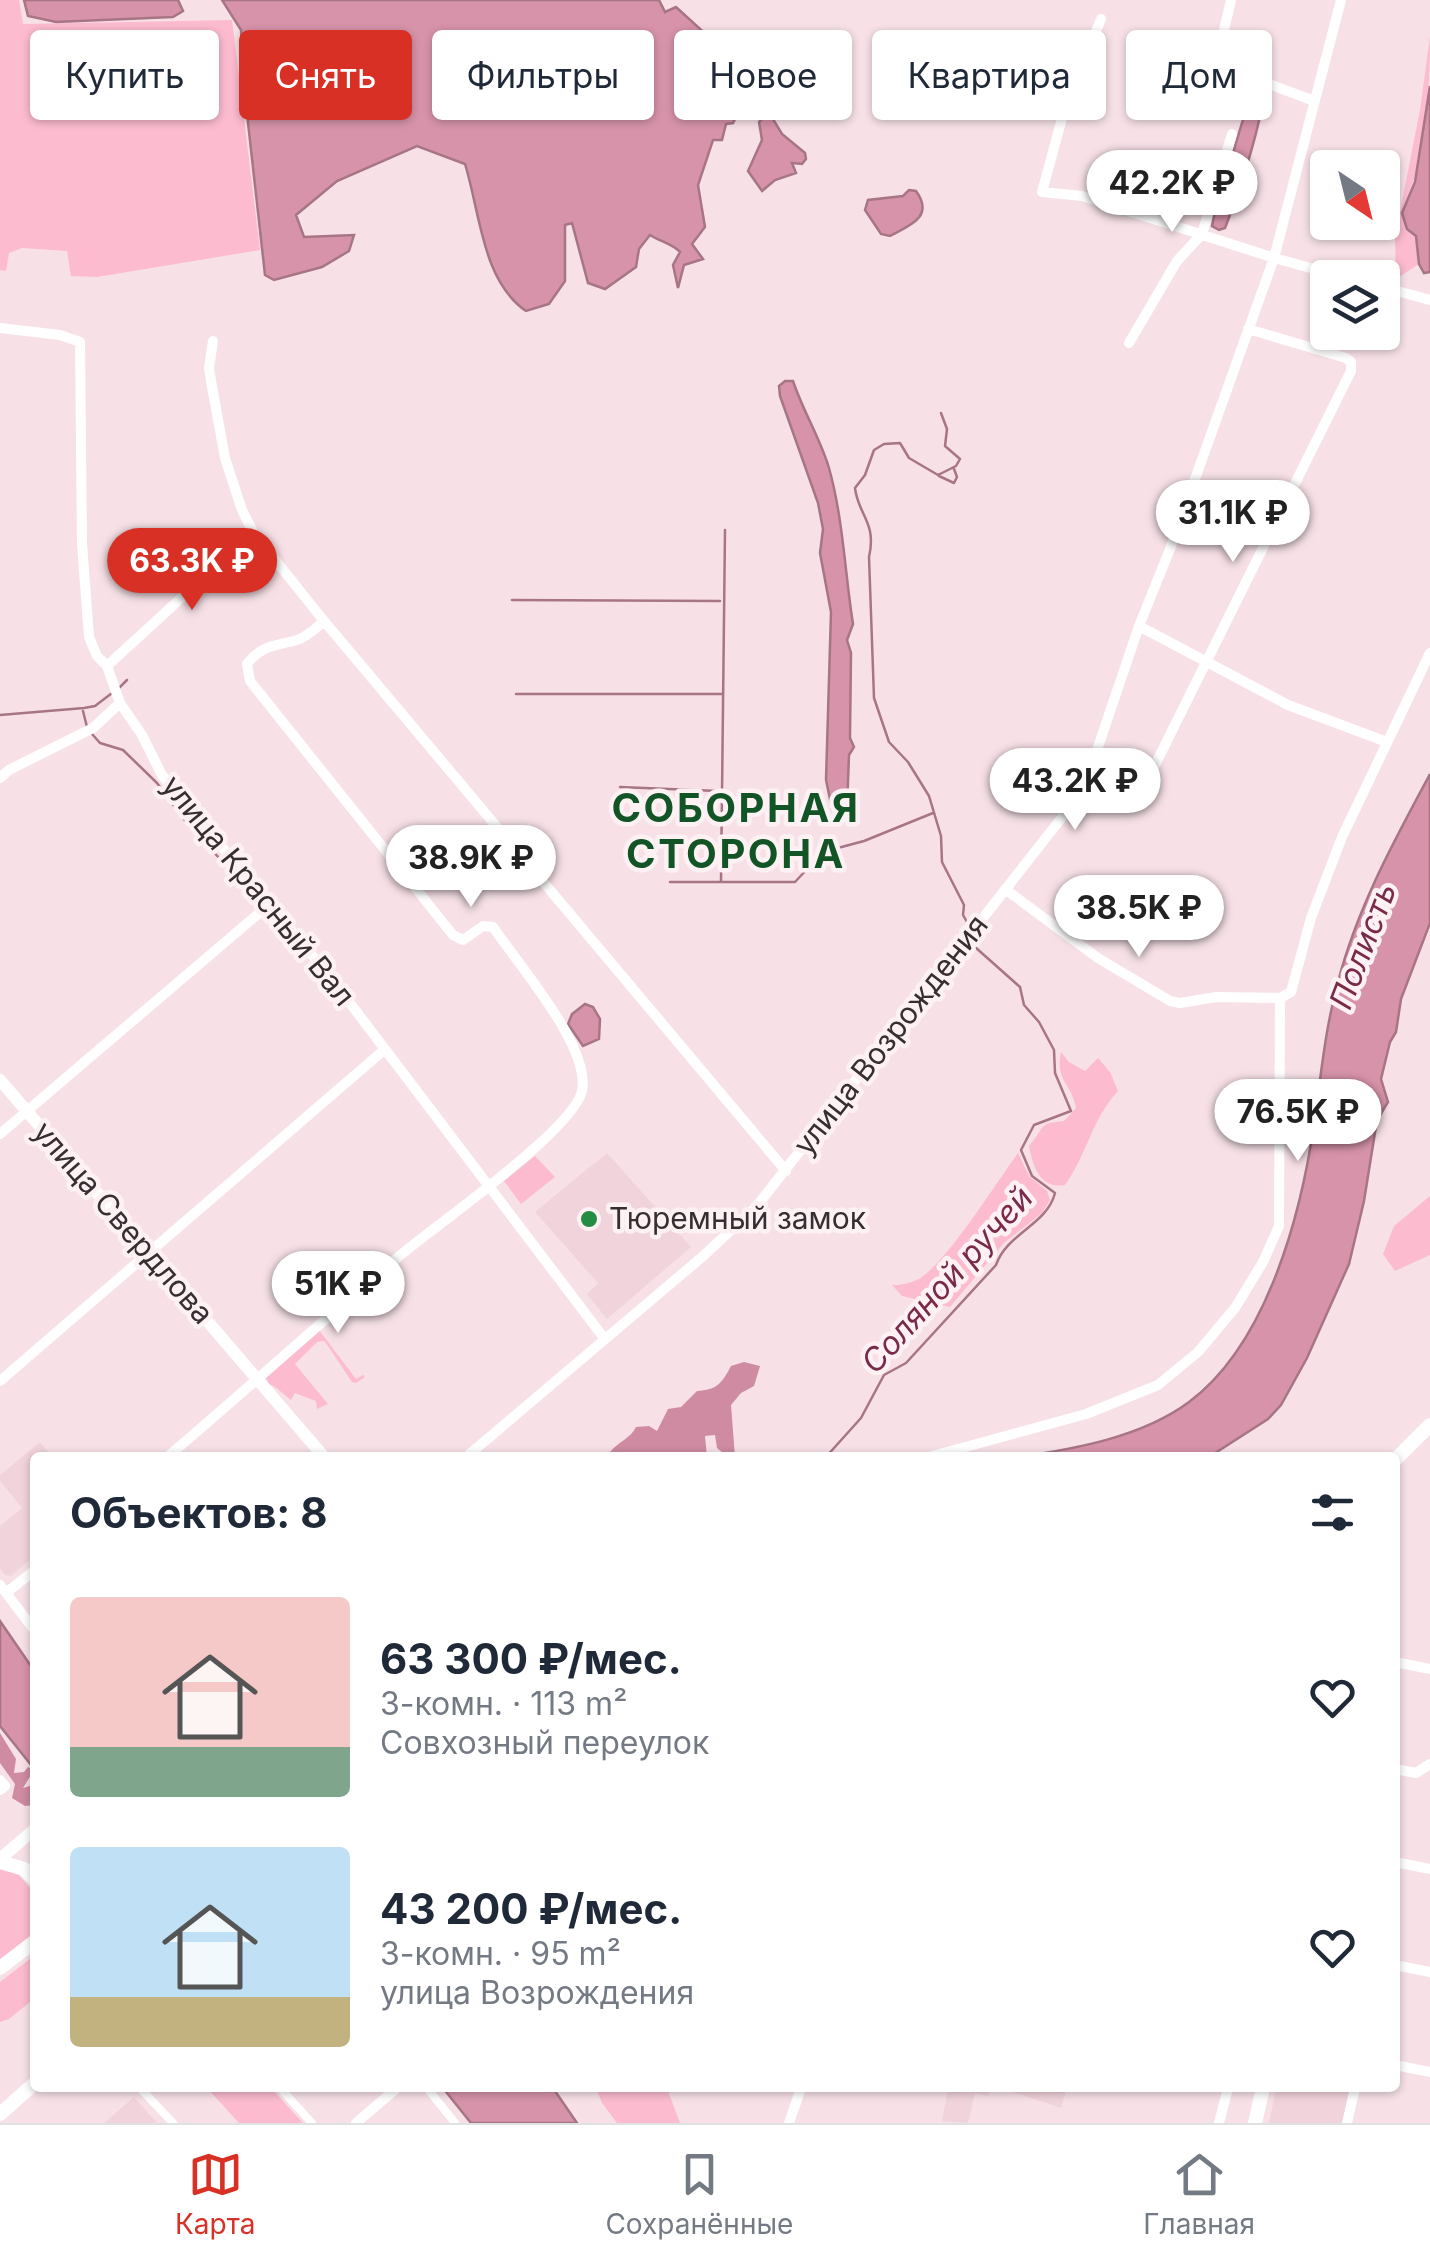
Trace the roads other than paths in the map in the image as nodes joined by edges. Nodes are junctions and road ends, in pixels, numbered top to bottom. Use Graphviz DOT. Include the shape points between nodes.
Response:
graph roads {
  1 [pos="1232,0"];
  2 [pos="1341,0"];
  3 [pos="1101,18"];
  4 [pos="1224,30"];
  5 [pos="1272,85"];
  6 [pos="1314,101"];
  7 [pos="1232,134"];
  8 [pos="1184,162"];
  9 [pos="1166,223"];
  10 [pos="1202,234"];
  11 [pos="1274,258"];
  12 [pos="1310,268"];
  13 [pos="1400,292"];
  14 [pos="1430,300"];
  15 [pos="0,328"];
  16 [pos="1248,329"];
  17 [pos="213,341"];
  18 [pos="1129,343"];
  19 [pos="254,532"];
  20 [pos="324,622"];
  21 [pos="1139,626"];
  22 [pos="1430,653"];
  23 [pos="1208,660"];
  24 [pos="107,666"];
  25 [pos="120,704"];
  26 [pos="1387,742"];
  27 [pos="1149,777"];
  28 [pos="0,778"];
  29 [pos="1005,889"];
  30 [pos="271,903"];
  31 [pos="1280,998"];
  32 [pos="384,1050"];
  33 [pos="0,1080"];
  34 [pos="27,1111"];
  35 [pos="0,1134"];
  36 [pos="786,1171"];
  37 [pos="486,1186"];
  38 [pos="149,1253"];
  39 [pos="604,1338"];
  40 [pos="258,1380"];
  41 [pos="0,1381"];
  42 [pos="1430,1425"];
  43 [pos="173,1452"];
  44 [pos="320,1452"];
  45 [pos="472,1452"];
  46 [pos="947,1452"];
  47 [pos="1400,1455"];
  48 [pos="30,1573"];
  49 [pos="3,1589"];
  50 [pos="30,1624"];
  51 [pos="1400,1663"];
  52 [pos="1430,1669"];
  53 [pos="1430,1764"];
  54 [pos="1400,1771"];
  55 [pos="30,1833"];
  56 [pos="30,1836"];
  57 [pos="0,1860"];
  58 [pos="1400,1863"];
  59 [pos="30,1869"];
  60 [pos="1430,1869"];
  61 [pos="30,1875"];
  62 [pos="30,1945"];
  63 [pos="1400,1966"];
  64 [pos="0,1968"];
  65 [pos="1430,1972"];
  66 [pos="1400,2066"];
  67 [pos="1430,2072"];
  68 [pos="30,2088"];
  69 [pos="144,2092"];
  70 [pos="284,2092"];
  71 [pos="392,2092"];
  72 [pos="430,2092"];
  73 [pos="800,2092"];
  74 [pos="1227,2092"];
  75 [pos="1262,2092"];
  76 [pos="1354,2092"];
  77 [pos="0,2114"];
  78 [pos="173,2123"];
  79 [pos="312,2123"];
  80 [pos="356,2123"];
  81 [pos="455,2123"];
  82 [pos="789,2123"];
  83 [pos="1219,2123"];
  84 [pos="1255,2123"];
  85 [pos="1347,2123"];
  1 -- 4 [label="street"];
  2 -- 6 [label="street, улица Возрождения"];
  3 -- 9 [label="street" via="1064,111 1042,192 1082,196"];
  5 -- 6 [label="street"];
  6 -- 11 [label="street, улица Возрождения"];
  7 -- 10 [label="street"];
  8 -- 9 [label="street"];
  9 -- 10 [label="street"];
  10 -- 11 [label="street"];
  10 -- 18 [label="street" via="1177,261"];
  11 -- 12 [label="street"];
  11 -- 16 [label="street, улица Возрождения"];
  13 -- 14 [label="street"];
  15 -- 24 [label="street, улица Красный Вал" via="80,342 89,637"];
  16 -- 21 [label="street, улица Возрождения"];
  16 -- 23 [label="street" via="1351,362 1351,372"];
  17 -- 19 [label="street" via="209,368 225,458"];
  19 -- 20 [label="street"];
  19 -- 24 [label="street"];
  20 -- 36 [label="street"];
  20 -- 37 [label="street" via="254,654 247,664 250,681 454,935 463,940 492,927 578,1056 583,1088 572,1110"];
  21 -- 23 [label="street"];
  21 -- 29 [label="street, улица Возрождения" via="1084,783"];
  22 -- 26 [label="street"];
  23 -- 26 [label="street" via="1288,706"];
  23 -- 27 [label="street"];
  24 -- 25 [label="street, улица Красный Вал"];
  25 -- 28 [label="street" via="93,728"];
  25 -- 30 [label="street, улица Красный Вал" via="162,775"];
  26 -- 31 [label="street" via="1337,850 1291,992"];
  29 -- 31 [label="street" via="1170,1001"];
  29 -- 36 [label="street, улица Возрождения"];
  30 -- 32 [label="street, улица Красный Вал"];
  30 -- 34 [label="street"];
  31 -- 46 [label="street" via="1278,1226 1235,1308 1158,1385 1086,1414"];
  32 -- 37 [label="street, улица Красный Вал"];
  32 -- 38 [label="street"];
  33 -- 34 [label="street, улица Свердлова"];
  34 -- 35 [label="street"];
  34 -- 38 [label="street, улица Свердлова"];
  36 -- 39 [label="street, улица Возрождения" via="736,1227"];
  37 -- 39 [label="street, улица Красный Вал"];
  37 -- 40 [label="street"];
  38 -- 40 [label="street, улица Свердлова"];
  38 -- 41 [label="street"];
  39 -- 45 [label="street, улица Возрождения"];
  40 -- 43 [label="street"];
  40 -- 44 [label="street, улица Свердлова"];
  42 -- 47 [label="main road"];
  48 -- 49 [label="street"];
  49 -- 50 [label="street"];
  51 -- 52 [label="street"];
  53 -- 54 [label="street" via="1416,1773"];
  55 -- 57 [label="street"];
  56 -- 59 [label="street" via="24,1849"];
  57 -- 61 [label="main road"];
  58 -- 60 [label="street"];
  62 -- 64 [label="main road"];
  63 -- 65 [label="street"];
  66 -- 67 [label="street"];
  68 -- 77 [label="main road"];
  69 -- 78 [label="street"];
  70 -- 79 [label="street"];
  71 -- 80 [label="street"];
  72 -- 81 [label="street"];
  73 -- 82 [label="street"];
  74 -- 83 [label="street"];
  75 -- 84 [label="main road"];
  76 -- 85 [label="street"];
}
